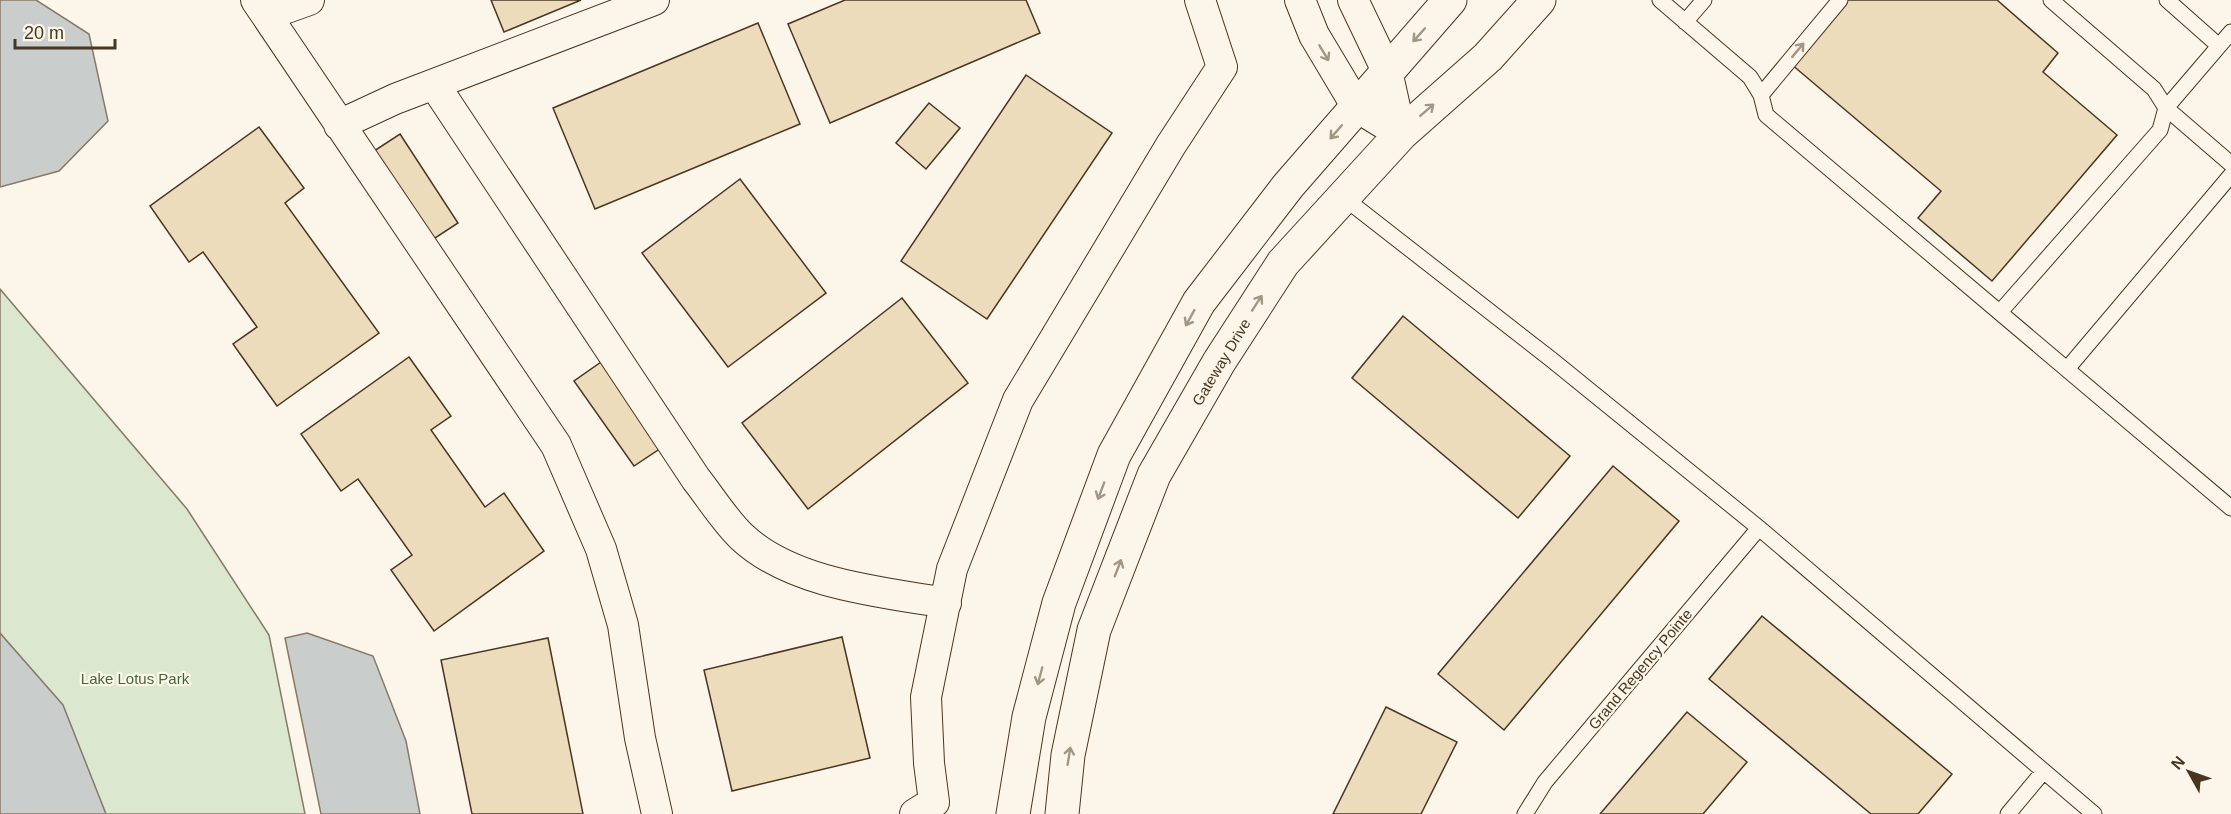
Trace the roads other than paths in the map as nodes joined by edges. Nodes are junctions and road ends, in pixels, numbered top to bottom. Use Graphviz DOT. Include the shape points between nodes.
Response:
graph roads {
  1 [pos="309,0"];
  2 [pos="654,0"];
  3 [pos="1200,0"];
  4 [pos="1300,0"];
  5 [pos="1353,0"];
  6 [pos="1450,0"];
  7 [pos="1539,0"];
  8 [pos="1660,0"];
  9 [pos="1704,0"];
  10 [pos="1840,0"];
  11 [pos="2051,0"];
  12 [pos="2167,0"];
  13 [pos="262,7"];
  14 [pos="1685,22"];
  15 [pos="2231,32"];
  16 [pos="2219,46"];
  17 [pos="1387,71"];
  18 [pos="434,84"];
  19 [pos="1761,95"];
  20 [pos="1357,107"];
  21 [pos="2166,108"];
  22 [pos="339,125"];
  23 [pos="1401,134"];
  24 [pos="2231,164"];
  25 [pos="2231,175"];
  26 [pos="1343,197"];
  27 [pos="2000,312"];
  28 [pos="2067,369"];
  29 [pos="2231,508"];
  30 [pos="1759,528"];
  31 [pos="946,603"];
  32 [pos="2043,772"];
  33 [pos="657,814"];
  34 [pos="915,814"];
  35 [pos="1013,814"];
  36 [pos="1062,814"];
  37 [pos="1525,814"];
  38 [pos="2008,814"];
  39 [pos="2094,814"];
  1 -- 13 [label="street"];
  2 -- 18 [label="street"];
  3 -- 31 [label="street" via="1222,68 1171,145 1018,400 952,569"];
  4 -- 20 [label="street, one-way" via="1314,35"];
  5 -- 17 [label="street"];
  6 -- 17 [label="street, one-way"];
  23 -- 7 [label="street, Gateway Drive, one-way" via="1488,57"];
  8 -- 14 [label="lane"];
  9 -- 14 [label="lane"];
  19 -- 10 [label="lane, one-way"];
  11 -- 21 [label="lane" via="2154,89"];
  12 -- 16 [label="lane"];
  13 -- 22 [label="street"];
  14 -- 19 [label="lane" via="1750,77"];
  15 -- 16 [label="lane"];
  16 -- 21 [label="lane"];
  17 -- 20 [label="street"];
  17 -- 23 [label="street"];
  18 -- 22 [label="street"];
  18 -- 31 [label="street" via="696,479 742,537 791,569 847,586"];
  19 -- 27 [label="lane" via="1766,115"];
  20 -- 23 [label="street"];
  20 -- 35 [label="street, one-way" via="1288,186 1199,302 1114,456 1059,603 1029,717"];
  21 -- 24 [label="lane"];
  21 -- 27 [label="lane" via="2160,130"];
  22 -- 33 [label="street" via="556,445 601,549 623,625 640,738"];
  23 -- 26 [label="street, Gateway Drive"];
  25 -- 28 [label="lane"];
  26 -- 30 [label="lane"];
  36 -- 26 [label="street, Gateway Drive, one-way" via="1068,755 1094,630 1154,476 1219,362 1283,263"];
  27 -- 28 [label="lane"];
  28 -- 29 [label="lane"];
  30 -- 32 [label="lane"];
  30 -- 37 [label="lane, Grand Regency Pointe" via="1545,782"];
  31 -- 34 [label="street" via="926,697 934,802"];
  32 -- 38 [label="lane"];
  32 -- 39 [label="lane"];
}
